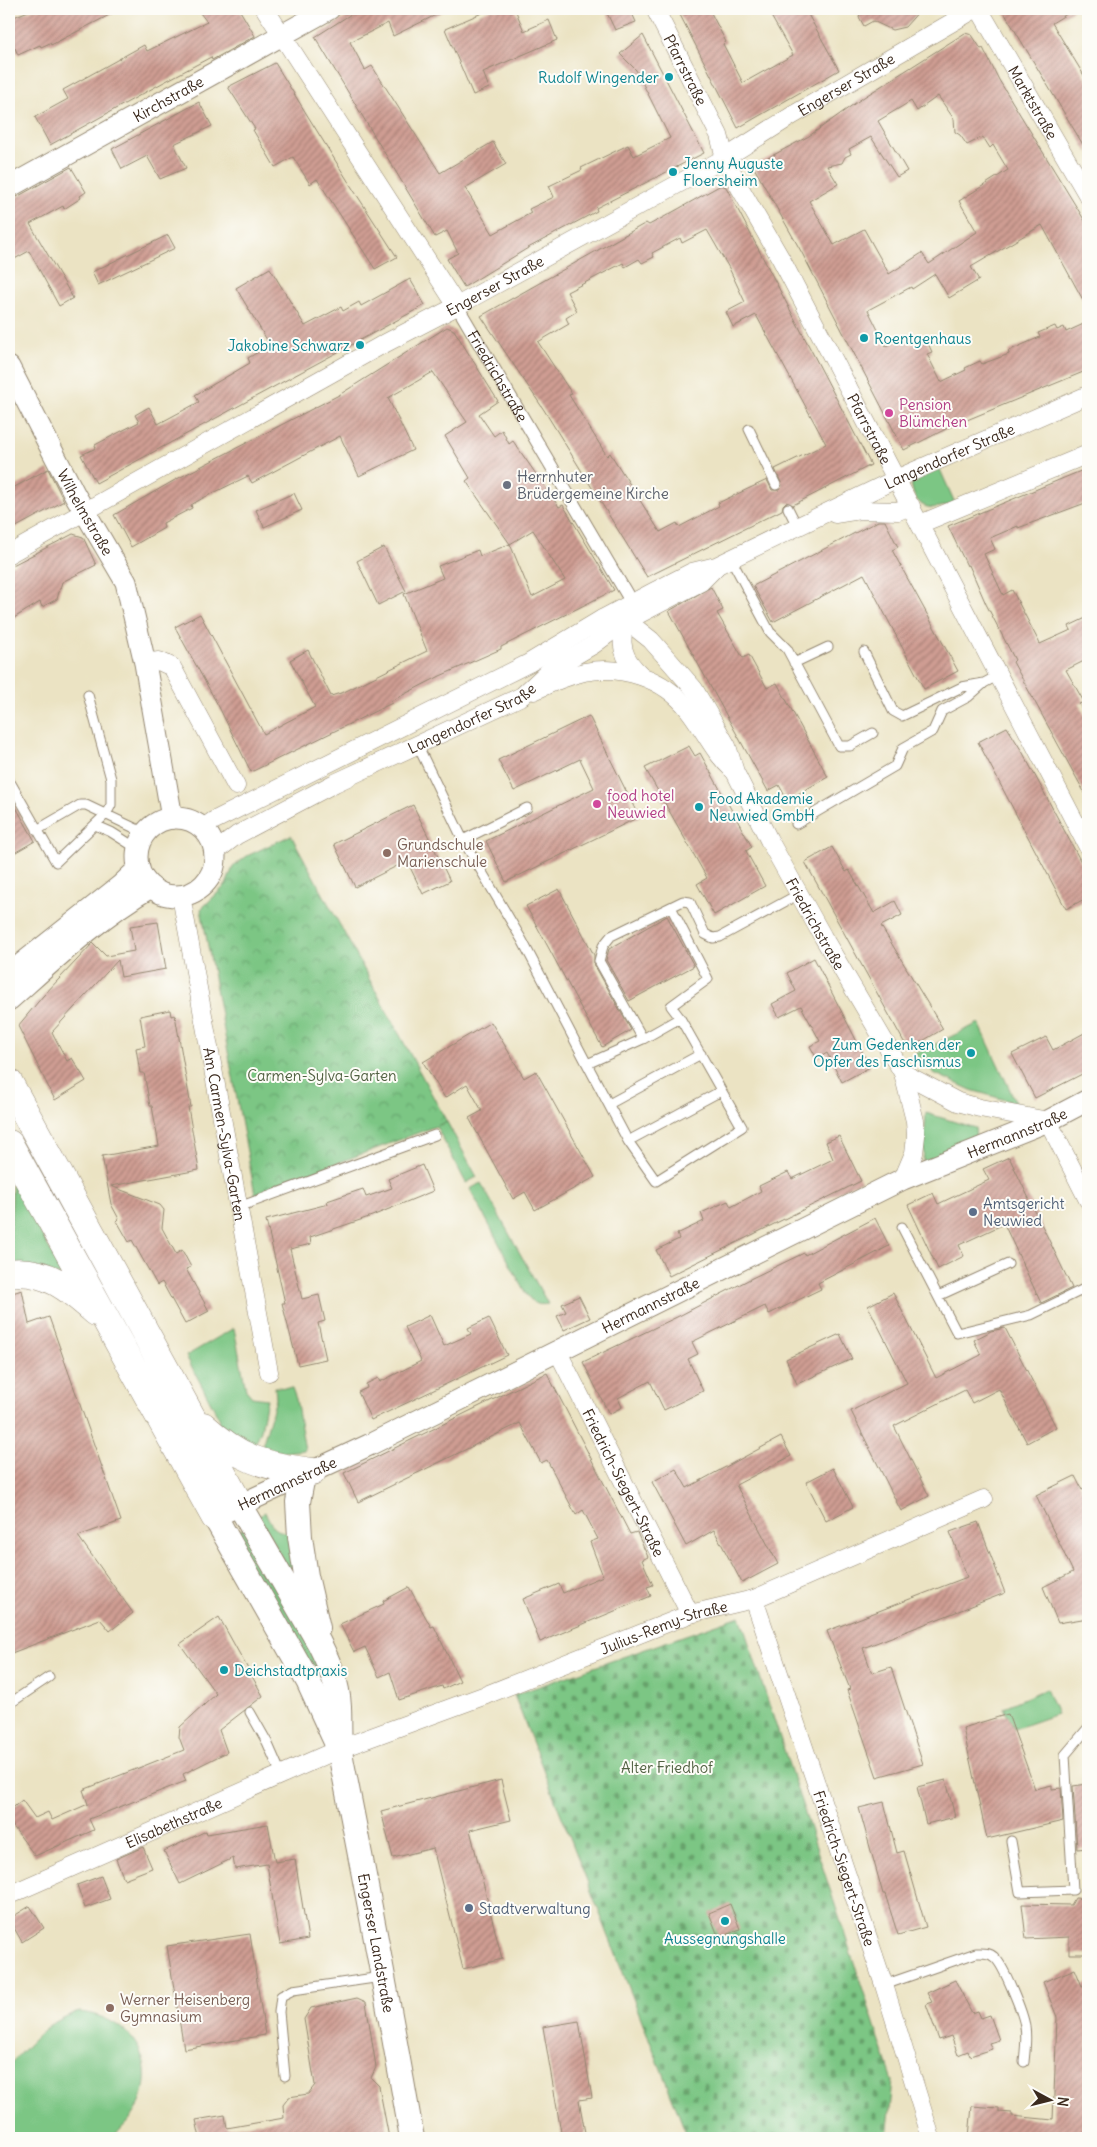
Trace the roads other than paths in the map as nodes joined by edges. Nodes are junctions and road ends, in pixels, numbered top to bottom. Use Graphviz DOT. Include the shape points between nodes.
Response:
graph roads {
  1 [pos="265,9"];
  2 [pos="329,9"];
  3 [pos="655,9"];
  4 [pos="975,9"];
  5 [pos="979,9"];
  6 [pos="281,34"];
  7 [pos="726,158"];
  8 [pos="9,187"];
  9 [pos="1088,196"];
  10 [pos="457,306"];
  11 [pos="9,368"];
  12 [pos="1088,395"];
  13 [pos="749,429"];
  14 [pos="1088,454"];
  15 [pos="896,478"];
  16 [pos="776,485"];
  17 [pos="911,506"];
  18 [pos="788,508"];
  19 [pos="85,512"];
  20 [pos="804,522"];
  21 [pos="920,524"];
  22 [pos="9,554"];
  23 [pos="724,563"];
  24 [pos="632,603"];
  25 [pos="649,609"];
  26 [pos="602,619"];
  27 [pos="624,622"];
  28 [pos="651,640"];
  29 [pos="828,647"];
  30 [pos="864,652"];
  31 [pos="145,663"];
  32 [pos="794,663"];
  33 [pos="642,676"];
  34 [pos="992,679"];
  35 [pos="88,696"];
  36 [pos="522,696"];
  37 [pos="873,733"];
  38 [pos="416,744"];
  39 [pos="735,772"];
  40 [pos="9,780"];
  41 [pos="236,786"];
  42 [pos="527,808"];
  43 [pos="106,814"];
  44 [pos="172,818"];
  45 [pos="796,824"];
  46 [pos="95,825"];
  47 [pos="203,828"];
  48 [pos="37,830"];
  49 [pos="463,840"];
  50 [pos="1088,848"];
  51 [pos="141,850"];
  52 [pos="215,852"];
  53 [pos="151,887"];
  54 [pos="799,894"];
  55 [pos="181,896"];
  56 [pos="671,907"];
  57 [pos="9,974"];
  58 [pos="9,1000"];
  59 [pos="680,1018"];
  60 [pos="643,1039"];
  61 [pos="701,1054"];
  62 [pos="587,1064"];
  63 [pos="903,1073"];
  64 [pos="9,1083"];
  65 [pos="721,1091"];
  66 [pos="1088,1100"];
  67 [pos="609,1104"];
  68 [pos="1048,1120"];
  69 [pos="436,1135"];
  70 [pos="628,1141"];
  71 [pos="9,1144"];
  72 [pos="903,1179"];
  73 [pos="1088,1200"];
  74 [pos="239,1207"];
  75 [pos="902,1227"];
  76 [pos="1008,1264"];
  77 [pos="9,1273"];
  78 [pos="1088,1287"];
  79 [pos="938,1296"];
  80 [pos="110,1324"];
  81 [pos="558,1352"];
  82 [pos="269,1372"];
  83 [pos="190,1415"];
  84 [pos="308,1474"];
  85 [pos="984,1499"];
  86 [pos="240,1506"];
  87 [pos="215,1517"];
  88 [pos="754,1599"];
  89 [pos="690,1614"];
  90 [pos="319,1642"];
  91 [pos="49,1677"];
  92 [pos="9,1704"];
  93 [pos="250,1712"];
  94 [pos="1088,1728"];
  95 [pos="339,1749"];
  96 [pos="281,1774"];
  97 [pos="1012,1841"];
  98 [pos="9,1895"];
  99 [pos="384,1976"];
  100 [pos="884,1986"];
  101 [pos="1024,2062"];
  102 [pos="285,2076"];
  103 [pos="412,2138"];
  104 [pos="931,2138"];
  1 -- 6 [label="street, Friedrichstraße"];
  2 -- 6 [label="street, Kirchstraße"];
  3 -- 7 [label="street, Pfarrstraße" via="719,135"];
  4 -- 7 [label="street, Engerser Straße"];
  5 -- 9 [label="street, Marktstraße"];
  6 -- 8 [label="street, Kirchstraße"];
  6 -- 10 [label="street, Friedrichstraße"];
  7 -- 10 [label="street, Engerser Straße"];
  7 -- 15 [label="street, Pfarrstraße"];
  10 -- 19 [label="street, Engerser Straße"];
  10 -- 24 [label="street, Friedrichstraße"];
  11 -- 19 [label="street, Wilhelmstraße"];
  12 -- 15 [label="street, Langendorfer Straße"];
  13 -- 16 [label="lane"];
  14 -- 21 [label="street"];
  15 -- 17 [label="street, Pfarrstraße"];
  15 -- 20 [label="street, Langendorfer Straße"];
  17 -- 20 [label="street, Langendorfer Straße" via="898,511 860,510"];
  17 -- 21 [label="street, Pfarrstraße"];
  18 -- 20 [label="lane"];
  19 -- 22 [label="street, Engerser Straße"];
  19 -- 31 [label="street, Wilhelmstraße" via="126,582"];
  20 -- 23 [label="street, Langendorfer Straße"];
  21 -- 34 [label="street, Pfarrstraße"];
  23 -- 24 [label="street, Langendorfer Straße" via="692,572"];
  23 -- 25 [label="street, Langendorfer Straße" via="701,582"];
  23 -- 32 [label="lane"];
  24 -- 26 [label="street, Langendorfer Straße"];
  24 -- 27 [label="street, Friedrichstraße"];
  25 -- 27 [label="street, Langendorfer Straße"];
  25 -- 28 [label="street"];
  26 -- 27 [label="street, Friedrichstraße"];
  26 -- 47 [label="street, Langendorfer Straße" via="529,663"];
  27 -- 28 [label="street, Friedrichstraße"];
  27 -- 33 [label="street, Friedrichstraße" via="622,640 625,656"];
  27 -- 36 [label="street, Langendorfer Straße" via="544,674"];
  28 -- 39 [label="street, Friedrichstraße" via="687,679 698,696 727,746"];
  29 -- 32 [label="lane"];
  30 -- 34 [label="lane" via="894,711 902,716 962,687"];
  31 -- 41 [label="street" via="159,661 172,667"];
  31 -- 44 [label="street, Wilhelmstraße"];
  32 -- 37 [label="lane" via="839,746 850,746"];
  33 -- 36 [label="street, Friedrichstraße" via="616,670 585,672"];
  33 -- 39 [label="street, Friedrichstraße" via="664,686 680,700 718,755"];
  34 -- 45 [label="lane" via="976,692 942,710 933,731 903,748 895,766"];
  34 -- 50 [label="street, Pfarrstraße"];
  35 -- 43 [label="lane" via="111,779 111,805"];
  36 -- 38 [label="street, Langendorfer Straße"];
  38 -- 49 [label="lane"];
  38 -- 52 [label="street, Langendorfer Straße" via="289,806 237,835"];
  39 -- 54 [label="street, Friedrichstraße"];
  40 -- 48 [label="lane"];
  42 -- 49 [label="lane"];
  43 -- 46 [label="lane"];
  43 -- 48 [label="lane" via="92,806 80,805"];
  43 -- 51 [label="lane"];
  44 -- 47 [label="street" via="183,818"];
  44 -- 51 [label="street" via="162,820"];
  46 -- 48 [label="lane" via="56,862"];
  46 -- 51 [label="lane"];
  47 -- 52 [label="street"];
  49 -- 62 [label="lane" via="522,940"];
  51 -- 53 [label="street" via="143,878"];
  51 -- 57 [label="street" via="120,886"];
  52 -- 55 [label="street" via="211,876 198,889"];
  53 -- 55 [label="street" via="160,893"];
  53 -- 58 [label="street" via="107,916"];
  54 -- 56 [label="lane" via="720,937 712,938 705,934 690,902"];
  54 -- 63 [label="street, Friedrichstraße"];
  55 -- 74 [label="street, Am Carmen-Sylva-Garten"];
  56 -- 59 [label="lane" via="708,979 671,1006"];
  56 -- 60 [label="lane" via="612,936 603,946 599,961"];
  59 -- 60 [label="lane"];
  59 -- 61 [label="lane"];
  60 -- 62 [label="lane"];
  61 -- 65 [label="lane"];
  61 -- 67 [label="lane"];
  62 -- 67 [label="lane"];
  63 -- 68 [label="street" via="958,1102"];
  63 -- 72 [label="street, Friedrichstraße" via="916,1136 914,1153"];
  64 -- 83 [label="highway"];
  65 -- 70 [label="lane"];
  65 -- 70 [label="lane" via="742,1127 656,1180"];
  66 -- 68 [label="street, Hermannstraße"];
  67 -- 70 [label="lane"];
  68 -- 72 [label="street, Hermannstraße"];
  68 -- 73 [label="street"];
  69 -- 74 [label="lane"];
  71 -- 80 [label="highway"];
  72 -- 81 [label="street, Hermannstraße"];
  74 -- 82 [label="street, Am Carmen-Sylva-Garten"];
  75 -- 79 [label="lane"];
  76 -- 79 [label="lane"];
  77 -- 80 [label="highway" via="39,1274 58,1281"];
  78 -- 79 [label="lane" via="1031,1315 957,1333"];
  80 -- 87 [label="highway"];
  81 -- 84 [label="street, Hermannstraße"];
  81 -- 89 [label="street, Friedrich-Siegert-Straße"];
  83 -- 84 [label="highway" via="245,1457"];
  83 -- 86 [label="highway"];
  84 -- 86 [label="street, Hermannstraße"];
  84 -- 90 [label="main road" via="298,1502 299,1523"];
  85 -- 88 [label="street, Julius-Remy-Straße"];
  86 -- 87 [label="street, Hermannstraße"];
  86 -- 90 [label="main road, Engerser Landstraße"];
  87 -- 95 [label="main road, Engerser Landstraße" via="308,1681"];
  88 -- 89 [label="street, Julius-Remy-Straße"];
  88 -- 100 [label="street, Friedrich-Siegert-Straße"];
  89 -- 95 [label="street, Julius-Remy-Straße"];
  90 -- 95 [label="main road, Engerser Landstraße" via="334,1676 339,1704"];
  91 -- 92 [label="lane"];
  93 -- 96 [label="lane"];
  94 -- 97 [label="lane" via="1065,1755 1073,1890 1020,1892"];
  95 -- 96 [label="street, Elisabethstraße"];
  95 -- 99 [label="main road, Engerser Landstraße"];
  96 -- 98 [label="street, Elisabethstraße"];
  99 -- 102 [label="lane" via="293,1990 281,1996 279,2012"];
  99 -- 103 [label="main road, Engerser Landstraße"];
  100 -- 101 [label="lane" via="976,1954 986,1952 994,1956 1000,1963 1026,2028"];
  100 -- 104 [label="street, Friedrich-Siegert-Straße"];
}
